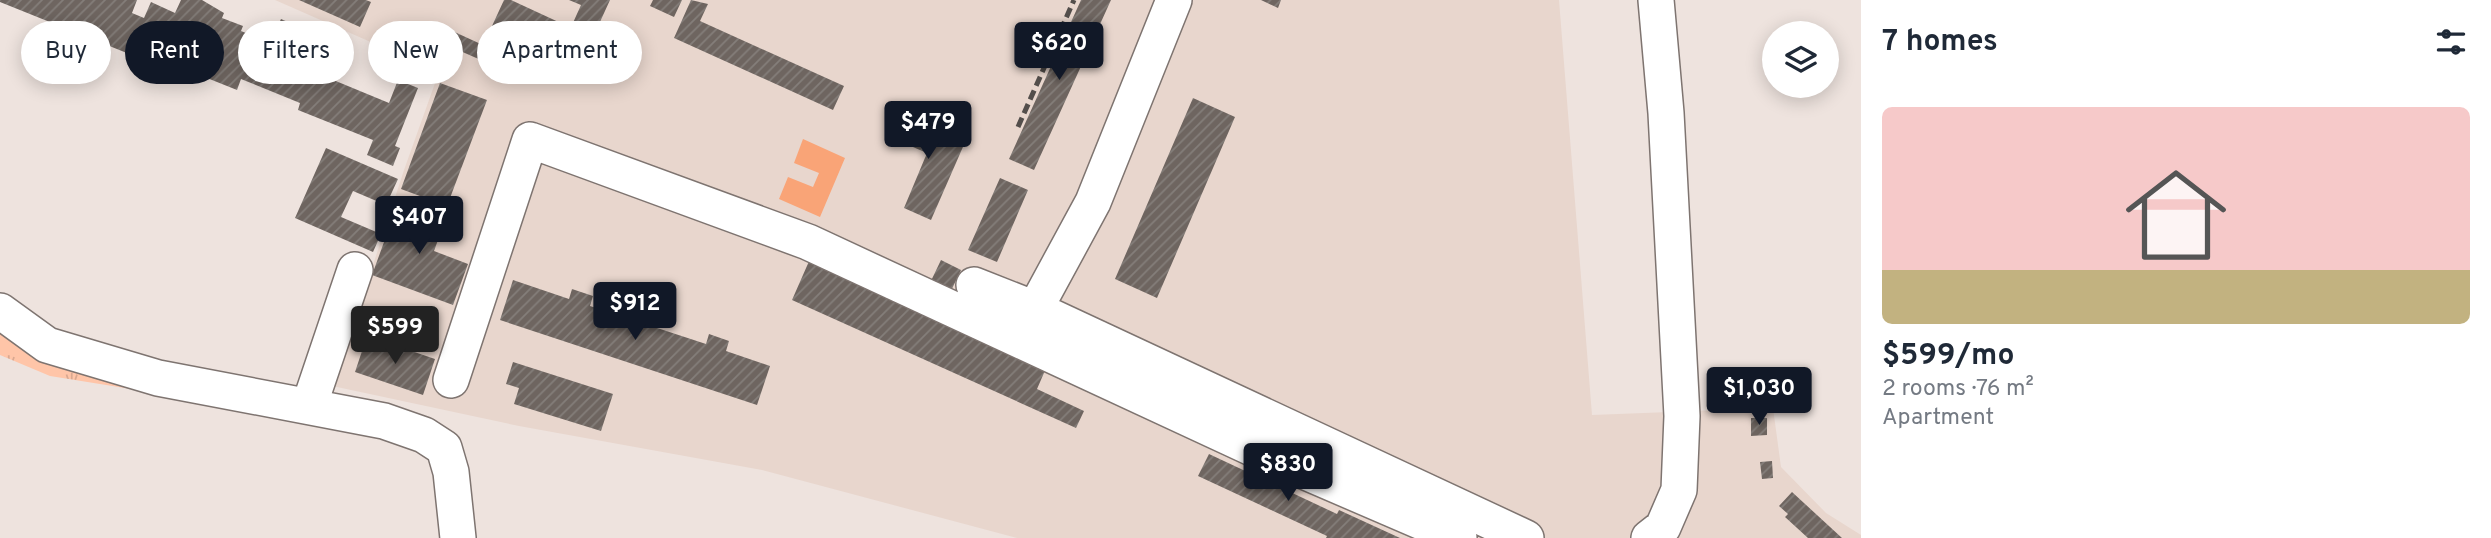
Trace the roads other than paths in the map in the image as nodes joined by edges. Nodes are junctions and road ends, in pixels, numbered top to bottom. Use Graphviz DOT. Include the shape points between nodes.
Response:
graph roads {
  1 [pos="1174,0"];
  2 [pos="1656,0"];
  3 [pos="355,270"];
  4 [pos="974,285"];
  5 [pos="1035,309"];
  6 [pos="0,311"];
  7 [pos="451,380"];
  8 [pos="309,407"];
  9 [pos="458,538"];
  10 [pos="1459,538"];
  11 [pos="1526,538"];
  12 [pos="1649,538"];
  1 -- 5 [label="street" via="1093,202"];
  2 -- 12 [label="street" via="1682,415 1679,490 1663,527"];
  3 -- 8 [label="street"];
  4 -- 5 [label="street"];
  5 -- 11 [label="street"];
  6 -- 8 [label="street" via="47,345 158,378"];
  7 -- 10 [label="street" via="530,141 808,242 1278,460"];
  8 -- 9 [label="street" via="384,421 424,435 444,449"];
}
